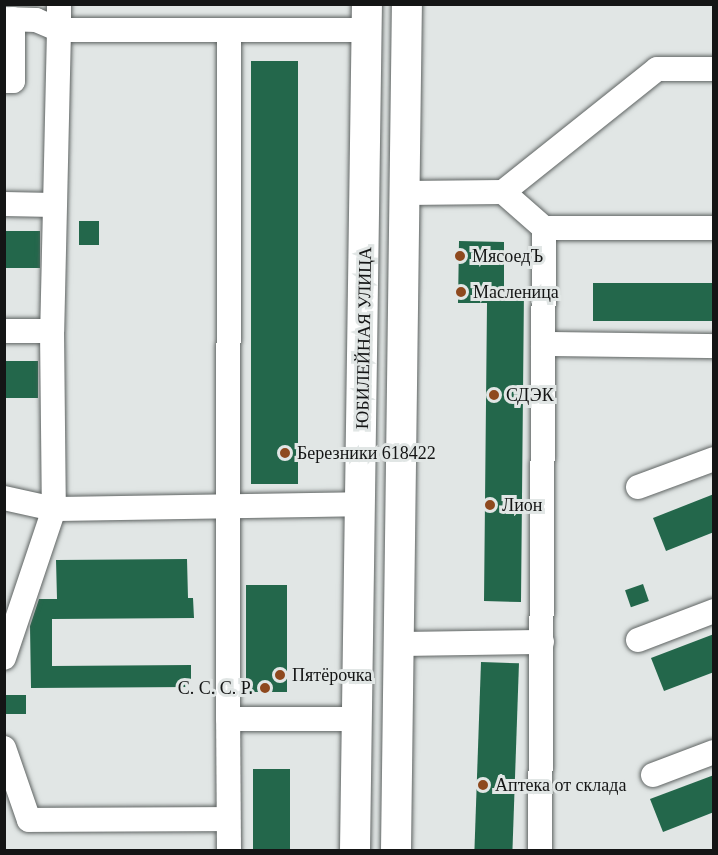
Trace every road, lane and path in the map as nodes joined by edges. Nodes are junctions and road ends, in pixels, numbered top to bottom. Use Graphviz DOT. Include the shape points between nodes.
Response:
graph roads {
  1 [pos="59,4"];
  2 [pos="407,4"];
  3 [pos="367,17"];
  4 [pos="9,19"];
  5 [pos="59,30"];
  6 [pos="229,30"];
  7 [pos="714,69"];
  8 [pos="4,81"];
  9 [pos="503,192"];
  10 [pos="405,193"];
  11 [pos="4,204"];
  12 [pos="54,205"];
  13 [pos="544,228"];
  14 [pos="714,228"];
  15 [pos="4,331"];
  16 [pos="52,331"];
  17 [pos="543,344"];
  18 [pos="714,346"];
  19 [pos="714,459"];
  20 [pos="638,487"];
  21 [pos="4,498"];
  22 [pos="362,504"];
  23 [pos="227,506"];
  24 [pos="54,509"];
  25 [pos="714,611"];
  26 [pos="638,640"];
  27 [pos="542,642"];
  28 [pos="397,644"];
  29 [pos="4,658"];
  30 [pos="228,719"];
  31 [pos="358,719"];
  32 [pos="4,748"];
  33 [pos="714,752"];
  34 [pos="653,775"];
  35 [pos="228,819"];
  36 [pos="229,850"];
  37 [pos="355,850"];
  38 [pos="396,850"];
  39 [pos="540,850"];
  1 -- 5 [label="lane"];
  2 -- 10 [label="main road"];
  3 -- 6 [label="lane"];
  3 -- 22 [label="main road, ЮБИЛЕЙНАЯ УЛИЦА"];
  4 -- 5 [label="lane" via="36,20"];
  4 -- 8 [label="lane" via="13,81"];
  5 -- 6 [label="lane"];
  5 -- 12 [label="lane"];
  6 -- 23 [label="lane"];
  7 -- 9 [label="lane" via="657,69"];
  9 -- 10 [label="lane"];
  9 -- 13 [label="lane"];
  10 -- 28 [label="main road"];
  11 -- 12 [label="lane"];
  12 -- 16 [label="lane"];
  13 -- 14 [label="lane"];
  13 -- 17 [label="lane"];
  15 -- 16 [label="lane"];
  16 -- 24 [label="lane"];
  17 -- 18 [label="lane"];
  17 -- 27 [label="lane"];
  19 -- 20 [label="lane"];
  21 -- 24 [label="lane"];
  22 -- 23 [label="lane"];
  22 -- 31 [label="main road, ЮБИЛЕЙНАЯ УЛИЦА"];
  23 -- 24 [label="lane"];
  23 -- 30 [label="lane"];
  24 -- 29 [label="lane"];
  25 -- 26 [label="lane"];
  27 -- 28 [label="lane"];
  27 -- 39 [label="lane"];
  28 -- 38 [label="main road"];
  30 -- 31 [label="lane"];
  30 -- 35 [label="lane"];
  31 -- 37 [label="main road, ЮБИЛЕЙНАЯ УЛИЦА"];
  32 -- 35 [label="lane" via="29,820"];
  33 -- 34 [label="lane"];
  35 -- 36 [label="lane"];
}
